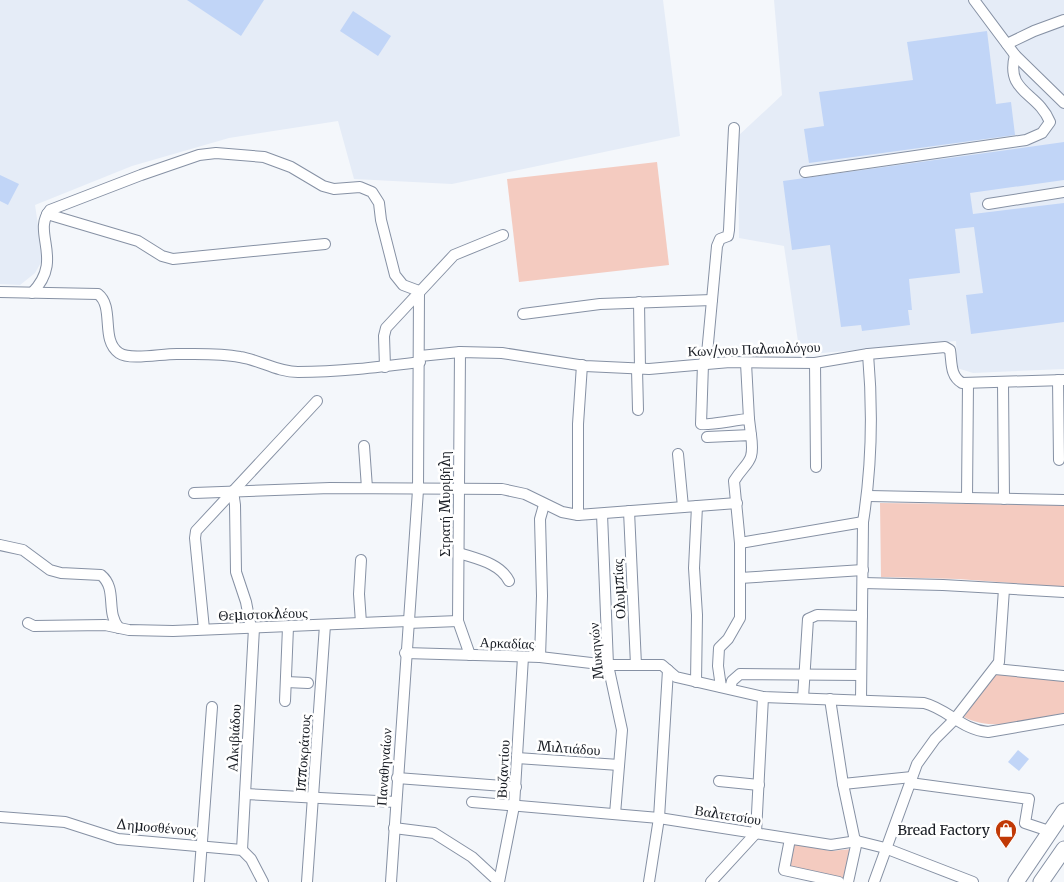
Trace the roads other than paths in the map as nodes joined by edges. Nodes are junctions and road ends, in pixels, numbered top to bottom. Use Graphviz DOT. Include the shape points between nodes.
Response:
graph roads {
  1 [pos="974,0"];
  2 [pos="1064,20"];
  3 [pos="1064,28"];
  4 [pos="1034,31"];
  5 [pos="1007,44"];
  6 [pos="1016,55"];
  7 [pos="1064,103"];
  8 [pos="734,128"];
  9 [pos="805,172"];
  10 [pos="1064,192"];
  11 [pos="988,204"];
  12 [pos="46,214"];
  13 [pos="503,234"];
  14 [pos="326,244"];
  15 [pos="419,291"];
  16 [pos="0,292"];
  17 [pos="32,293"];
  18 [pos="712,300"];
  19 [pos="640,302"];
  20 [pos="523,314"];
  21 [pos="460,352"];
  22 [pos="868,354"];
  23 [pos="420,359"];
  24 [pos="815,362"];
  25 [pos="746,363"];
  26 [pos="703,364"];
  27 [pos="582,365"];
  28 [pos="385,367"];
  29 [pos="639,369"];
  30 [pos="1061,380"];
  31 [pos="1003,382"];
  32 [pos="968,383"];
  33 [pos="317,402"];
  34 [pos="638,410"];
  35 [pos="749,419"];
  36 [pos="1061,431"];
  37 [pos="751,435"];
  38 [pos="707,438"];
  39 [pos="364,446"];
  40 [pos="678,454"];
  41 [pos="1059,460"];
  42 [pos="816,467"];
  43 [pos="367,488"];
  44 [pos="459,488"];
  45 [pos="418,490"];
  46 [pos="233,492"];
  47 [pos="194,494"];
  48 [pos="868,496"];
  49 [pos="967,498"];
  50 [pos="1004,499"];
  51 [pos="1064,500"];
  52 [pos="737,503"];
  53 [pos="544,505"];
  54 [pos="697,506"];
  55 [pos="682,507"];
  56 [pos="630,511"];
  57 [pos="602,514"];
  58 [pos="578,515"];
  59 [pos="863,522"];
  60 [pos="740,542"];
  61 [pos="0,545"];
  62 [pos="459,553"];
  63 [pos="360,560"];
  64 [pos="863,570"];
  65 [pos="740,578"];
  66 [pos="509,581"];
  67 [pos="863,583"];
  68 [pos="1004,589"];
  69 [pos="1064,592"];
  70 [pos="862,616"];
  71 [pos="458,621"];
  72 [pos="408,622"];
  73 [pos="28,623"];
  74 [pos="361,623"];
  75 [pos="325,625"];
  76 [pos="288,627"];
  77 [pos="119,628"];
  78 [pos="252,628"];
  79 [pos="204,630"];
  80 [pos="405,653"];
  81 [pos="470,655"];
  82 [pos="523,657"];
  83 [pos="540,657"];
  84 [pos="608,665"];
  85 [pos="636,665"];
  86 [pos="995,668"];
  87 [pos="668,670"];
  88 [pos="804,674"];
  89 [pos="861,675"];
  90 [pos="1064,676"];
  91 [pos="286,682"];
  92 [pos="696,682"];
  93 [pos="308,683"];
  94 [pos="726,688"];
  95 [pos="763,697"];
  96 [pos="803,698"];
  97 [pos="830,699"];
  98 [pos="285,700"];
  99 [pos="861,700"];
  100 [pos="212,707"];
  101 [pos="1064,719"];
  102 [pos="954,720"];
  103 [pos="517,758"];
  104 [pos="619,765"];
  105 [pos="397,778"];
  106 [pos="911,780"];
  107 [pos="719,781"];
  108 [pos="843,784"];
  109 [pos="759,785"];
  110 [pos="516,787"];
  111 [pos="245,794"];
  112 [pos="314,798"];
  113 [pos="396,802"];
  114 [pos="472,802"];
  115 [pos="514,806"];
  116 [pos="1064,811"];
  117 [pos="615,814"];
  118 [pos="0,818"];
  119 [pos="659,818"];
  120 [pos="394,828"];
  121 [pos="1049,831"];
  122 [pos="756,833"];
  123 [pos="790,839"];
  124 [pos="856,841"];
  125 [pos="202,845"];
  126 [pos="885,848"];
  127 [pos="1064,849"];
  128 [pos="242,850"];
  129 [pos="199,882"];
  130 [pos="263,882"];
  131 [pos="307,882"];
  132 [pos="391,882"];
  133 [pos="499,882"];
  134 [pos="649,882"];
  135 [pos="711,882"];
  136 [pos="839,882"];
  137 [pos="848,882"];
  138 [pos="874,882"];
  139 [pos="973,882"];
  140 [pos="1016,882"];
  141 [pos="1041,882"];
  1 -- 5 [label="street"];
  2 -- 4 [label="street"];
  3 -- 4 [label="street"];
  4 -- 5 [label="street"];
  5 -- 6 [label="street"];
  6 -- 7 [label="street"];
  6 -- 9 [label="street" via="1012,69 1015,82 1046,110 1050,122 1042,133 1026,140"];
  8 -- 18 [label="street" via="729,230 728,236 720,239 717,246"];
  10 -- 11 [label="street"];
  12 -- 14 [label="street" via="138,241 173,259"];
  12 -- 15 [label="street" via="54,207 199,156 216,153 264,157 291,167 323,186 334,189 360,187 372,192 379,203 395,275 403,285"];
  12 -- 17 [label="street" via="43,223 48,264"];
  13 -- 15 [label="street" via="454,255"];
  15 -- 23 [label="street, Παναθηναίων"];
  15 -- 28 [label="street" via="386,328"];
  16 -- 17 [label="street"];
  17 -- 28 [label="street, Κων/νου Παλαιολόγου" via="93,292 100,295 112,344 126,356 233,356 298,372"];
  18 -- 19 [label="street"];
  18 -- 26 [label="street" via="707,354"];
  19 -- 20 [label="street"];
  19 -- 29 [label="street"];
  21 -- 23 [label="street, Κων/νου Παλαιολόγου"];
  21 -- 27 [label="street, Κων/νου Παλαιολόγου" via="514,354"];
  21 -- 44 [label="street, Στρατή Μυριβήλη"];
  22 -- 24 [label="street, Κων/νου Παλαιολόγου"];
  22 -- 32 [label="street, Κων/νου Παλαιολόγου" via="945,347 950,350 956,380"];
  22 -- 48 [label="street" via="872,408"];
  23 -- 28 [label="street, Κων/νου Παλαιολόγου"];
  23 -- 45 [label="street, Παναθηναίων"];
  24 -- 25 [label="street, Κων/νου Παλαιολόγου"];
  24 -- 42 [label="street"];
  25 -- 26 [label="street, Κων/νου Παλαιολόγου"];
  25 -- 35 [label="street"];
  26 -- 29 [label="street, Κων/νου Παλαιολόγου"];
  26 -- 35 [label="street" via="701,424 707,426 725,420"];
  27 -- 29 [label="street, Κων/νου Παλαιολόγου"];
  27 -- 58 [label="street"];
  29 -- 34 [label="street"];
  30 -- 31 [label="street"];
  30 -- 36 [label="street"];
  31 -- 32 [label="street"];
  31 -- 50 [label="street"];
  32 -- 49 [label="street"];
  33 -- 46 [label="street"];
  35 -- 37 [label="street"];
  36 -- 41 [label="street"];
  37 -- 38 [label="street"];
  37 -- 52 [label="street" via="752,459 734,481"];
  39 -- 43 [label="street"];
  40 -- 55 [label="street"];
  43 -- 45 [label="street"];
  43 -- 46 [label="street"];
  44 -- 45 [label="street"];
  44 -- 53 [label="street" via="502,489 525,494"];
  44 -- 62 [label="street, Στρατή Μυριβήλη"];
  45 -- 72 [label="street, Παναθηναίων"];
  46 -- 47 [label="street"];
  46 -- 78 [label="street, Αλκιβιάδου" via="236,572"];
  46 -- 79 [label="street" via="195,536"];
  48 -- 49 [label="street"];
  48 -- 59 [label="street"];
  49 -- 50 [label="street"];
  50 -- 51 [label="street"];
  52 -- 54 [label="street"];
  52 -- 60 [label="street"];
  53 -- 58 [label="street"];
  53 -- 83 [label="street" via="540,519"];
  54 -- 55 [label="street"];
  54 -- 92 [label="street" via="694,568"];
  55 -- 56 [label="street"];
  56 -- 57 [label="street"];
  56 -- 85 [label="street, Ολυμπίας"];
  57 -- 58 [label="street"];
  57 -- 84 [label="street, Μυκηνών"];
  59 -- 60 [label="street"];
  59 -- 64 [label="street"];
  60 -- 65 [label="street"];
  61 -- 77 [label="street" via="23,550 50,570 101,575 109,585 113,621"];
  62 -- 66 [label="street" via="497,567 505,572"];
  62 -- 71 [label="street, Στρατή Μυριβήλη"];
  63 -- 74 [label="street"];
  64 -- 65 [label="street"];
  64 -- 67 [label="street"];
  65 -- 94 [label="street" via="740,618 718,654"];
  67 -- 68 [label="street"];
  67 -- 70 [label="street"];
  68 -- 69 [label="street"];
  68 -- 86 [label="street" via="1000,654"];
  70 -- 88 [label="street" via="810,617 806,626"];
  70 -- 89 [label="street"];
  71 -- 72 [label="street, Θεμιστοκλέους"];
  71 -- 81 [label="street, Στρατή Μυριβήλη"];
  72 -- 74 [label="street, Θεμιστοκλέους"];
  72 -- 80 [label="street, Παναθηναίων"];
  73 -- 77 [label="street, Θεμιστοκλέους" via="34,626 105,625"];
  74 -- 75 [label="street, Θεμιστοκλέους"];
  75 -- 76 [label="street, Θεμιστοκλέους"];
  75 -- 112 [label="street, Ιπποκράτους"];
  76 -- 78 [label="street, Θεμιστοκλέους"];
  76 -- 91 [label="street"];
  77 -- 79 [label="street, Θεμιστοκλέους"];
  78 -- 79 [label="street, Θεμιστοκλέους"];
  78 -- 111 [label="street, Αλκιβιάδου"];
  80 -- 81 [label="street, Αρκαδίας"];
  80 -- 105 [label="street, Παναθηναίων"];
  81 -- 82 [label="street, Αρκαδίας"];
  82 -- 83 [label="street, Αρκαδίας"];
  82 -- 103 [label="street, Βυζαντίου"];
  83 -- 84 [label="street, Αρκαδίας"];
  84 -- 85 [label="street, Αρκαδίας"];
  84 -- 104 [label="street, Μυκηνών" via="622,730"];
  85 -- 87 [label="street, Αρκαδίας" via="662,665"];
  86 -- 90 [label="street"];
  86 -- 102 [label="street"];
  87 -- 92 [label="street, Αρκαδίας" via="676,677"];
  87 -- 119 [label="street"];
  88 -- 89 [label="street"];
  88 -- 94 [label="street" via="740,674"];
  88 -- 96 [label="street"];
  89 -- 99 [label="street"];
  91 -- 93 [label="street"];
  91 -- 98 [label="street"];
  92 -- 94 [label="street, Αρκαδίας"];
  94 -- 95 [label="street, Αρκαδίας"];
  95 -- 96 [label="street, Αρκαδίας"];
  95 -- 109 [label="street"];
  96 -- 97 [label="street, Αρκαδίας"];
  97 -- 99 [label="street, Αρκαδίας"];
  97 -- 108 [label="street"];
  99 -- 102 [label="street, Αρκαδίας" via="924,703 938,708"];
  100 -- 125 [label="street"];
  101 -- 102 [label="street, Αρκαδίας" via="988,732 971,730"];
  102 -- 106 [label="street" via="917,764"];
  103 -- 104 [label="street, Μιλτιάδου"];
  103 -- 110 [label="street, Βυζαντίου"];
  104 -- 117 [label="street, Μυκηνών"];
  105 -- 110 [label="street"];
  105 -- 113 [label="street, Παναθηναίων"];
  106 -- 108 [label="street"];
  106 -- 121 [label="street" via="1029,799 1025,823"];
  106 -- 126 [label="street"];
  107 -- 109 [label="street"];
  108 -- 124 [label="street"];
  109 -- 122 [label="street"];
  110 -- 115 [label="street, Βυζαντίου"];
  111 -- 112 [label="street"];
  111 -- 128 [label="street, Αλκιβιάδου"];
  112 -- 113 [label="street"];
  112 -- 131 [label="street, Ιπποκράτους"];
  113 -- 120 [label="street, Παναθηναίων"];
  114 -- 115 [label="street, Βαλτετσίου"];
  115 -- 117 [label="street, Βαλτετσίου"];
  115 -- 133 [label="street, Βυζαντίου"];
  116 -- 121 [label="highway"];
  117 -- 119 [label="street, Βαλτετσίου"];
  118 -- 125 [label="street, Δημοσθένους" via="65,822 118,839"];
  119 -- 122 [label="street, Βαλτετσίου"];
  119 -- 134 [label="street"];
  120 -- 132 [label="street, Παναθηναίων"];
  120 -- 133 [label="street" via="434,833 472,857"];
  121 -- 140 [label="highway"];
  122 -- 123 [label="street, Βαλτετσίου"];
  122 -- 135 [label="street"];
  123 -- 124 [label="street, Βαλτετσίου" via="831,845"];
  123 -- 136 [label="street" via="784,870"];
  124 -- 126 [label="street, Βαλτετσίου"];
  124 -- 137 [label="street"];
  125 -- 128 [label="street, Δημοσθένους"];
  125 -- 129 [label="street"];
  126 -- 138 [label="street"];
  126 -- 139 [label="street, Βαλτετσίου"];
  127 -- 141 [label="highway"];
  128 -- 130 [label="street" via="251,859"];
}
